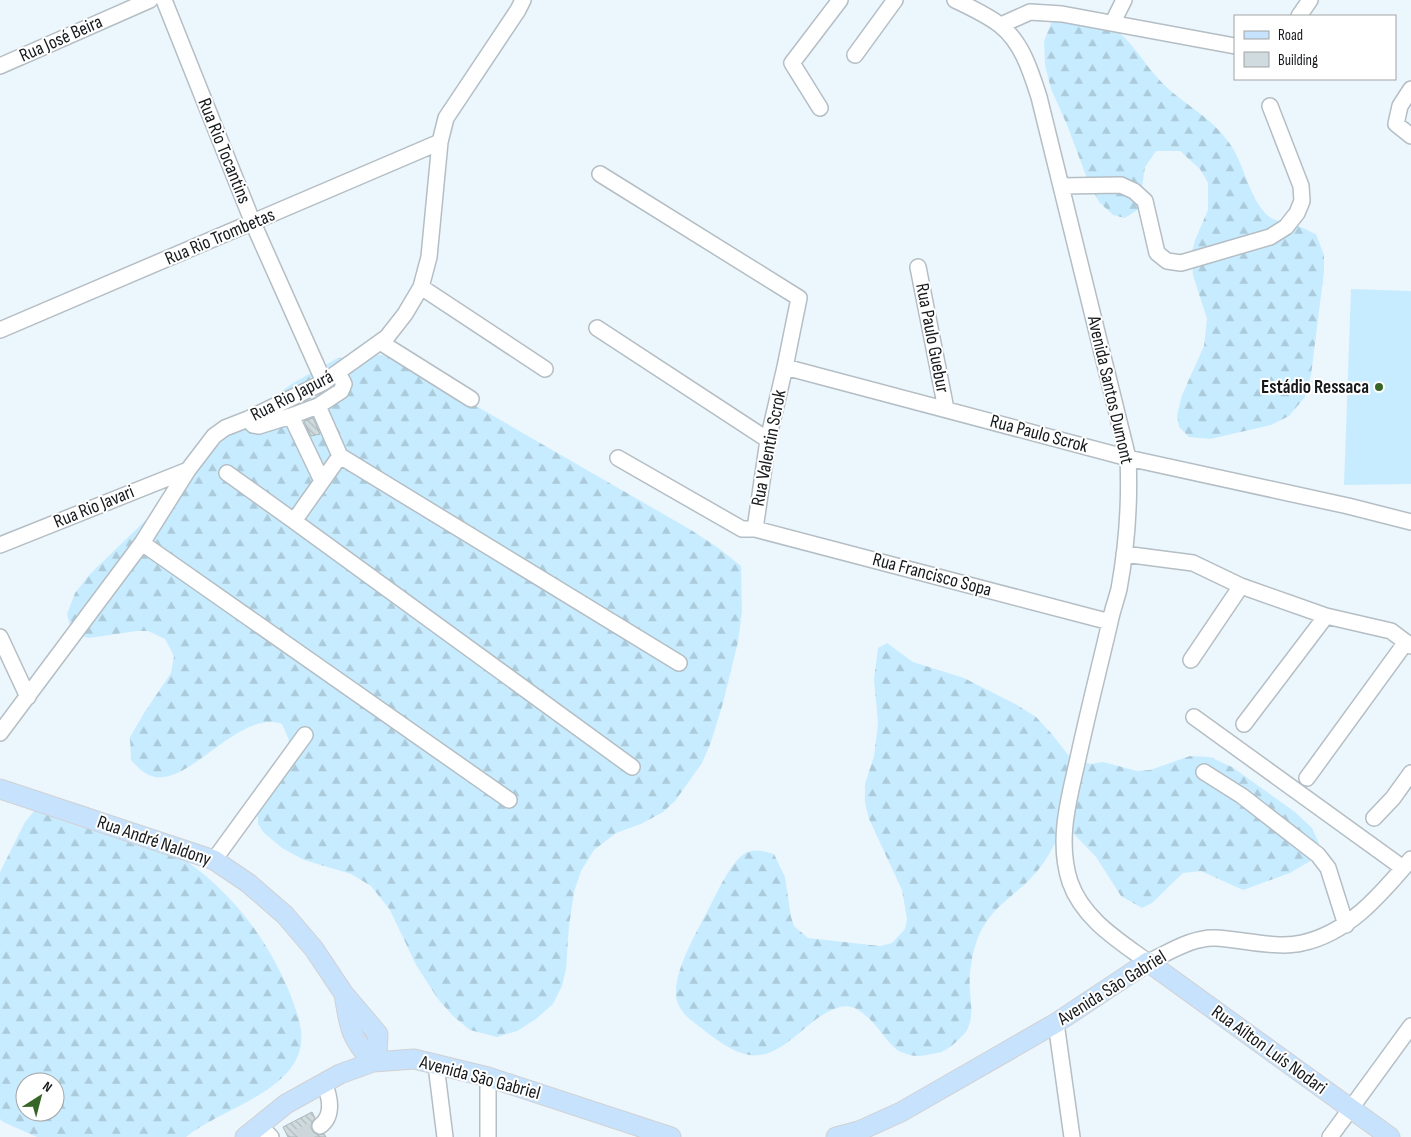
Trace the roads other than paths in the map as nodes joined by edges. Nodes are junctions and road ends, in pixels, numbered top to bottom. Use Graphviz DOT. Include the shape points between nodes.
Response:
graph roads {
  1 [pos="150,0"];
  2 [pos="164,0"];
  3 [pos="522,0"];
  4 [pos="840,0"];
  5 [pos="896,0"];
  6 [pos="955,0"];
  7 [pos="1124,0"];
  8 [pos="1310,0"];
  9 [pos="1300,15"];
  10 [pos="1113,22"];
  11 [pos="1001,25"];
  12 [pos="1234,46"];
  13 [pos="855,55"];
  14 [pos="0,66"];
  15 [pos="1411,89"];
  16 [pos="1270,106"];
  17 [pos="820,108"];
  18 [pos="1411,136"];
  19 [pos="440,142"];
  20 [pos="600,174"];
  21 [pos="1061,186"];
  22 [pos="253,223"];
  23 [pos="918,267"];
  24 [pos="420,287"];
  25 [pos="598,328"];
  26 [pos="0,330"];
  27 [pos="380,342"];
  28 [pos="785,367"];
  29 [pos="545,369"];
  30 [pos="338,372"];
  31 [pos="324,382"];
  32 [pos="471,399"];
  33 [pos="318,406"];
  34 [pos="946,409"];
  35 [pos="291,416"];
  36 [pos="248,418"];
  37 [pos="768,440"];
  38 [pos="340,456"];
  39 [pos="618,458"];
  40 [pos="1128,458"];
  41 [pos="188,470"];
  42 [pos="227,473"];
  43 [pos="322,481"];
  44 [pos="294,521"];
  45 [pos="1411,522"];
  46 [pos="754,529"];
  47 [pos="142,543"];
  48 [pos="0,545"];
  49 [pos="1124,554"];
  50 [pos="1241,586"];
  51 [pos="1326,616"];
  52 [pos="1110,622"];
  53 [pos="0,637"];
  54 [pos="1408,644"];
  55 [pos="1191,660"];
  56 [pos="679,663"];
  57 [pos="28,697"];
  58 [pos="1194,717"];
  59 [pos="1244,724"];
  60 [pos="0,734"];
  61 [pos="306,735"];
  62 [pos="632,767"];
  63 [pos="1204,772"];
  64 [pos="1411,773"];
  65 [pos="1307,778"];
  66 [pos="0,789"];
  67 [pos="509,800"];
  68 [pos="1374,818"];
  69 [pos="214,860"];
  70 [pos="1407,863"];
  71 [pos="1346,925"];
  72 [pos="1148,962"];
  73 [pos="344,994"];
  74 [pos="1056,1023"];
  75 [pos="1411,1026"];
  76 [pos="378,1034"];
  77 [pos="353,1036"];
  78 [pos="414,1059"];
  79 [pos="373,1062"];
  80 [pos="436,1065"];
  81 [pos="340,1074"];
  82 [pos="488,1077"];
  83 [pos="324,1083"];
  84 [pos="1351,1109"];
  85 [pos="320,1126"];
  86 [pos="265,1131"];
  87 [pos="244,1137"];
  88 [pos="445,1137"];
  89 [pos="488,1137"];
  90 [pos="671,1137"];
  91 [pos="836,1137"];
  92 [pos="1072,1137"];
  93 [pos="1330,1137"];
  94 [pos="1390,1137"];
  1 -- 14 [label="street, Rua José Beira"];
  2 -- 22 [label="street, Rua Rio Tocantins"];
  3 -- 19 [label="street, Rua Rio Japurá" via="446,118"];
  4 -- 17 [label="street" via="792,62"];
  5 -- 13 [label="street"];
  6 -- 11 [label="street, Avenida Santos Dumont"];
  7 -- 10 [label="street"];
  8 -- 9 [label="street"];
  10 -- 11 [label="street" via="1030,12"];
  10 -- 12 [label="street"];
  11 -- 21 [label="street, Avenida Santos Dumont" via="1028,63"];
  15 -- 18 [label="street" via="1400,106 1396,124"];
  16 -- 21 [label="street" via="1300,186 1302,201 1286,227 1270,237 1181,263 1167,261 1157,253 1146,201 1134,191 1121,185"];
  19 -- 22 [label="street, Rua Rio Trombetas"];
  19 -- 24 [label="street, Rua Rio Japurá" via="429,257"];
  20 -- 28 [label="street, Rua Valentin Scrok" via="799,298"];
  21 -- 40 [label="street, Avenida Santos Dumont"];
  22 -- 26 [label="street, Rua Rio Trombetas"];
  22 -- 31 [label="street, Rua Rio Tocantins"];
  23 -- 34 [label="street, Rua Paulo Guebur"];
  24 -- 27 [label="street, Rua Rio Japurá" via="405,314"];
  24 -- 29 [label="street"];
  25 -- 37 [label="street"];
  27 -- 30 [label="street, Rua Rio Japurá"];
  27 -- 32 [label="street"];
  28 -- 34 [label="street, Rua Paulo Scrok"];
  28 -- 37 [label="street, Rua Valentin Scrok"];
  30 -- 31 [label="street, Rua Rio Japurá"];
  30 -- 33 [label="street" via="344,384 341,391"];
  31 -- 36 [label="street, Rua Rio Japurá"];
  33 -- 35 [label="street"];
  33 -- 38 [label="street"];
  34 -- 40 [label="street, Rua Paulo Scrok"];
  35 -- 36 [label="street" via="259,426 253,425"];
  35 -- 43 [label="street"];
  36 -- 41 [label="street, Rua Rio Japurá" via="214,436"];
  37 -- 46 [label="street, Rua Valentin Scrok"];
  38 -- 43 [label="street"];
  38 -- 56 [label="street"];
  39 -- 46 [label="street, Rua Francisco Sopa" via="742,530"];
  40 -- 45 [label="street, Rua Paulo Scrok"];
  40 -- 49 [label="street, Avenida Santos Dumont" via="1130,493"];
  41 -- 47 [label="street, Rua Rio Japurá"];
  41 -- 48 [label="street, Rua Rio Javari"];
  42 -- 44 [label="street"];
  43 -- 44 [label="street"];
  44 -- 62 [label="street"];
  46 -- 52 [label="street, Rua Francisco Sopa"];
  47 -- 57 [label="street, Rua Rio Japurá"];
  47 -- 67 [label="street"];
  49 -- 50 [label="street" via="1193,563"];
  49 -- 52 [label="street, Avenida Santos Dumont"];
  50 -- 51 [label="street"];
  50 -- 55 [label="street"];
  51 -- 54 [label="street" via="1391,631"];
  51 -- 59 [label="street"];
  52 -- 72 [label="street, Avenida Santos Dumont" via="1064,821 1064,858 1082,906 1102,928"];
  53 -- 57 [label="street"];
  54 -- 65 [label="street"];
  57 -- 60 [label="street, Rua Rio Japurá"];
  58 -- 70 [label="street"];
  61 -- 69 [label="street"];
  63 -- 71 [label="street" via="1242,796 1318,855 1328,868"];
  64 -- 68 [label="street"];
  66 -- 69 [label="main road, Rua André Naldony"];
  69 -- 73 [label="main road, Rua André Naldony" via="248,883 285,915 314,949"];
  70 -- 71 [label="street, Avenida São Gabriel" via="1374,901"];
  71 -- 72 [label="street, Avenida São Gabriel" via="1326,936 1300,944 1213,938 1196,941"];
  72 -- 74 [label="main road, Avenida São Gabriel"];
  72 -- 84 [label="main road, Rua Aílton Luís Nodari"];
  73 -- 76 [label="main road, Rua André Naldony"];
  73 -- 77 [label="main road, Rua André Naldony"];
  74 -- 91 [label="main road, Avenida São Gabriel" via="901,1112 859,1131"];
  74 -- 92 [label="street"];
  75 -- 84 [label="street"];
  76 -- 78 [label="main road, Rua André Naldony"];
  76 -- 79 [label="main road"];
  77 -- 79 [label="main road, Rua André Naldony"];
  77 -- 81 [label="main road"];
  78 -- 79 [label="main road, Avenida São Gabriel"];
  78 -- 80 [label="main road, Avenida São Gabriel"];
  79 -- 81 [label="main road, Avenida São Gabriel"];
  80 -- 82 [label="main road, Avenida São Gabriel"];
  80 -- 88 [label="street"];
  81 -- 83 [label="main road, Avenida São Gabriel"];
  82 -- 89 [label="street"];
  82 -- 90 [label="main road, Avenida São Gabriel"];
  83 -- 85 [label="street" via="329,1095 328,1116"];
  83 -- 86 [label="main road, Avenida São Gabriel" via="286,1104"];
  84 -- 93 [label="street"];
  84 -- 94 [label="main road, Rua Aílton Luís Nodari"];
  86 -- 87 [label="main road, Avenida São Gabriel"];
}
